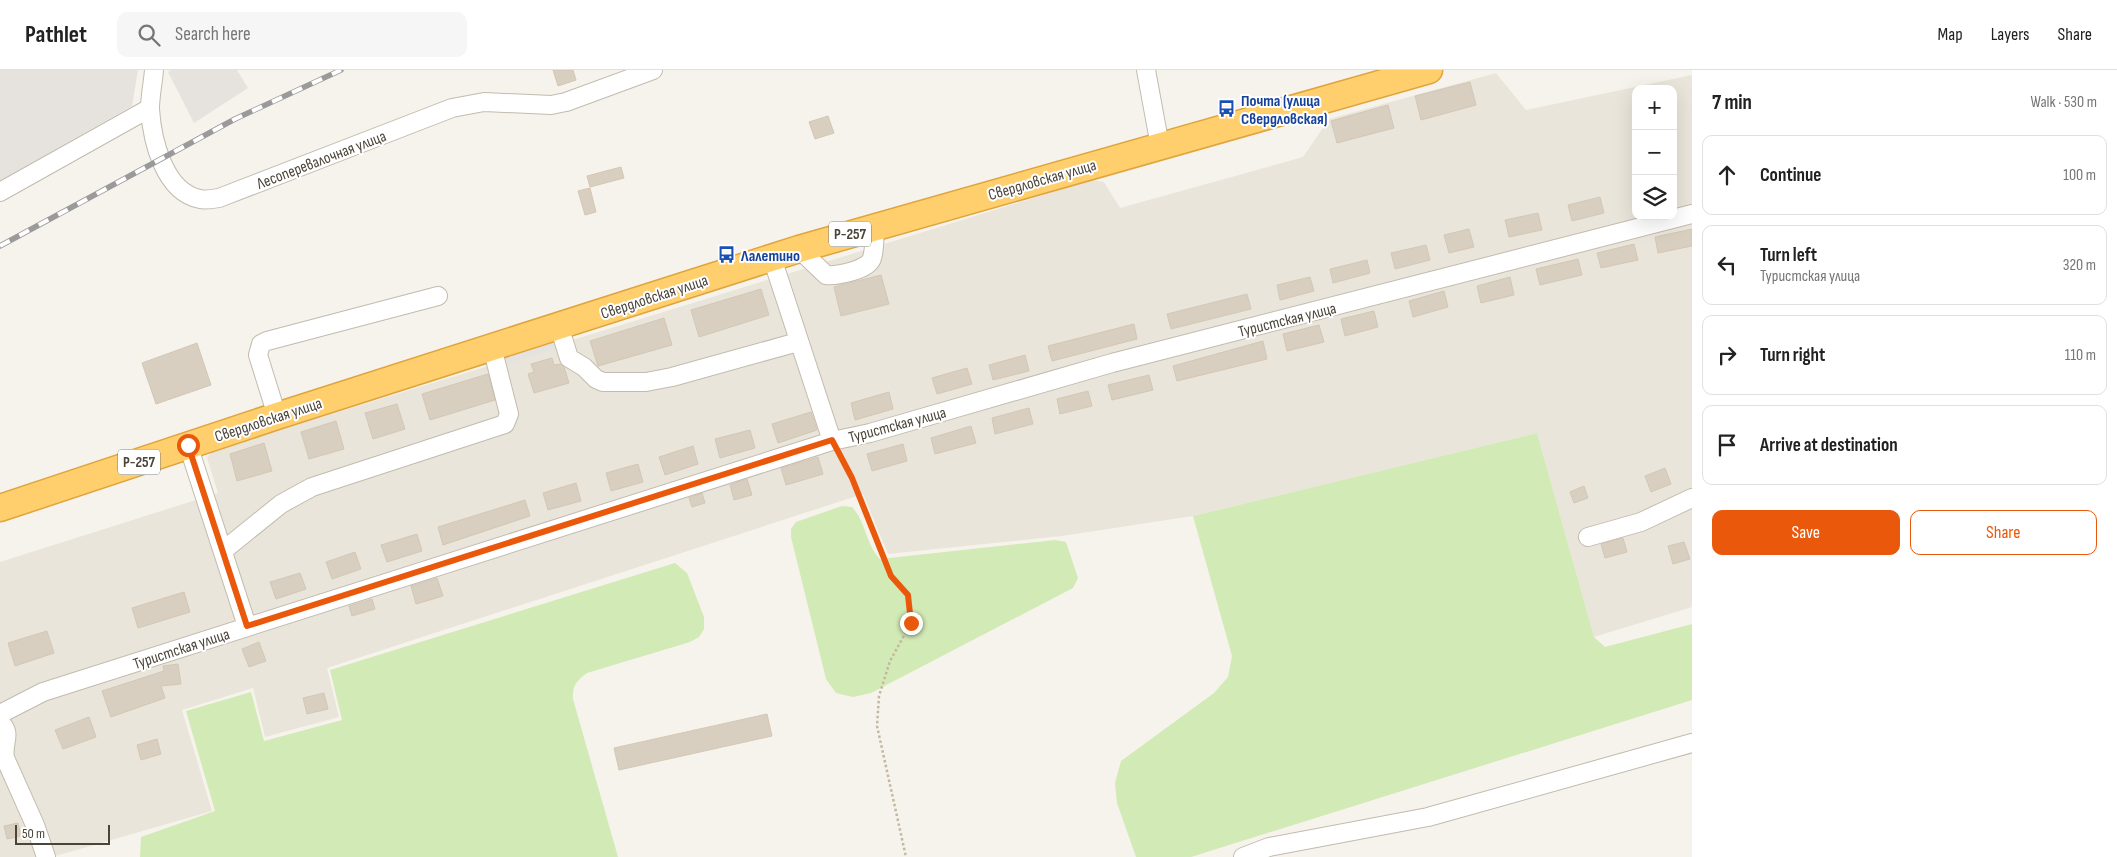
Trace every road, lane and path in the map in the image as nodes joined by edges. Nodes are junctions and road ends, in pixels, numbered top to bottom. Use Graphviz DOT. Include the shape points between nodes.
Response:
graph roads {
  1 [pos="154,70"];
  2 [pos="653,70"];
  3 [pos="1146,70"];
  4 [pos="1429,70"];
  5 [pos="150,108"];
  6 [pos="1160,146"];
  7 [pos="0,192"];
  8 [pos="1692,214"];
  9 [pos="874,227"];
  10 [pos="799,249"];
  11 [pos="772,258"];
  12 [pos="438,296"];
  13 [pos="559,326"];
  14 [pos="798,342"];
  15 [pos="492,347"];
  16 [pos="277,416"];
  17 [pos="832,440"];
  18 [pos="188,445"];
  19 [pos="1692,498"];
  20 [pos="0,508"];
  21 [pos="1588,537"];
  22 [pos="224,550"];
  23 [pos="247,626"];
  24 [pos="0,714"];
  25 [pos="0,722"];
  26 [pos="1692,743"];
  27 [pos="46,857"];
  28 [pos="906,857"];
  29 [pos="1243,857"];
  1 -- 5 [label="street, Лесоперевалочная улица"];
  2 -- 5 [label="street, Лесоперевалочная улица" via="551,106 484,102 452,108 219,198 201,200 182,192 167,172 154,136"];
  3 -- 6 [label="street"];
  4 -- 6 [label="highway, Свердловская улица / Р-257"];
  5 -- 7 [label="street"];
  6 -- 9 [label="highway, Свердловская улица / Р-257"];
  8 -- 17 [label="street, Туристская улица" via="1112,363 870,433"];
  9 -- 10 [label="highway, Свердловская улица / Р-257"];
  9 -- 10 [label="street" via="872,259 868,266 836,276 826,275"];
  10 -- 11 [label="highway, Свердловская улица / Р-257"];
  11 -- 13 [label="highway, Свердловская улица / Р-257"];
  11 -- 14 [label="street"];
  12 -- 16 [label="street" via="261,344 258,355"];
  13 -- 14 [label="street" via="569,358 603,382 646,382 672,377"];
  13 -- 15 [label="highway, Свердловская улица / Р-257"];
  14 -- 17 [label="street"];
  15 -- 16 [label="highway, Свердловская улица / Р-257"];
  15 -- 22 [label="street" via="509,414 505,424 312,487 281,504"];
  16 -- 18 [label="highway, Свердловская улица / Р-257"];
  17 -- 23 [label="street, Туристская улица"];
  17 -- 28 [label="path" via="852,478 891,576 908,595 911,623 890,661 879,696 877,726"];
  18 -- 20 [label="highway, Свердловская улица / Р-257"];
  18 -- 22 [label="street"];
  19 -- 21 [label="street" via="1641,522"];
  22 -- 23 [label="street"];
  23 -- 24 [label="street, Туристская улица" via="43,692"];
  25 -- 27 [label="street" via="8,735 5,758"];
  26 -- 29 [label="street" via="1428,817 1269,847"];
}
